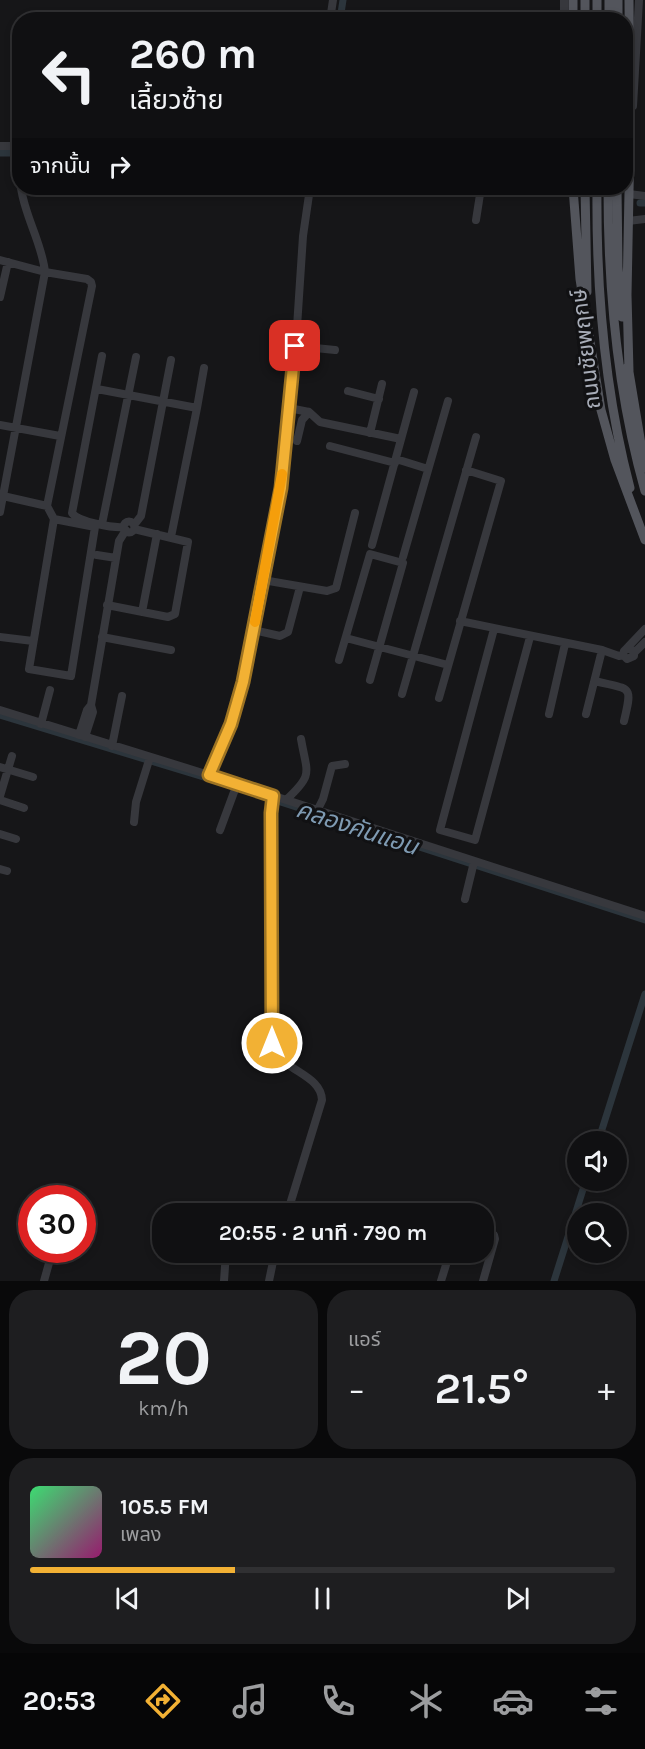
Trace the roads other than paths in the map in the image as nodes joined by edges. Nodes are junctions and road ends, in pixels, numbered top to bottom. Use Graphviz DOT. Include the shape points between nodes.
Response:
graph roads {
  1 [pos="639,0"];
  2 [pos="633,110"];
  3 [pos="24,195"];
  4 [pos="308,195"];
  5 [pos="480,195"];
  6 [pos="574,195"];
  7 [pos="585,195"];
  8 [pos="597,195"];
  9 [pos="608,195"];
  10 [pos="617,195"];
  11 [pos="629,195"];
  12 [pos="645,219"];
  13 [pos="476,220"];
  14 [pos="628,221"];
  15 [pos="4,261"];
  16 [pos="45,272"];
  17 [pos="0,297"];
  18 [pos="590,345"];
  19 [pos="295,346"];
  20 [pos="335,350"];
  21 [pos="102,356"];
  22 [pos="136,357"];
  23 [pos="171,360"];
  24 [pos="204,368"];
  25 [pos="629,371"];
  26 [pos="382,384"];
  27 [pos="97,388"];
  28 [pos="348,391"];
  29 [pos="414,392"];
  30 [pos="129,395"];
  31 [pos="379,399"];
  32 [pos="448,401"];
  33 [pos="163,402"];
  34 [pos="197,408"];
  35 [pos="289,408"];
  36 [pos="309,412"];
  37 [pos="0,425"];
  38 [pos="16,428"];
  39 [pos="370,433"];
  40 [pos="60,436"];
  41 [pos="476,437"];
  42 [pos="401,439"];
  43 [pos="297,441"];
  44 [pos="330,446"];
  45 [pos="395,461"];
  46 [pos="645,468"];
  47 [pos="428,469"];
  48 [pos="466,470"];
  49 [pos="645,491"];
  50 [pos="3,496"];
  51 [pos="47,506"];
  52 [pos="0,512"];
  53 [pos="355,513"];
  54 [pos="54,519"];
  55 [pos="102,524"];
  56 [pos="129,528"];
  57 [pos="157,534"];
  58 [pos="171,537"];
  59 [pos="645,539"];
  60 [pos="372,545"];
  61 [pos="97,555"];
  62 [pos="403,556"];
  63 [pos="116,558"];
  64 [pos="263,580"];
  65 [pos="300,587"];
  66 [pos="108,605"];
  67 [pos="142,612"];
  68 [pos="460,621"];
  69 [pos="494,629"];
  70 [pos="645,629"];
  71 [pos="253,630"];
  72 [pos="0,637"];
  73 [pos="102,637"];
  74 [pos="530,637"];
  75 [pos="346,638"];
  76 [pos="33,641"];
  77 [pos="645,642"];
  78 [pos="565,644"];
  79 [pos="380,646"];
  80 [pos="171,650"];
  81 [pos="602,650"];
  82 [pos="628,652"];
  83 [pos="414,655"];
  84 [pos="339,660"];
  85 [pos="448,665"];
  86 [pos="370,680"];
  87 [pos="595,681"];
  88 [pos="50,690"];
  89 [pos="402,694"];
  90 [pos="122,696"];
  91 [pos="439,698"];
  92 [pos="0,710"];
  93 [pos="549,714"];
  94 [pos="586,714"];
  95 [pos="624,721"];
  96 [pos="41,724"];
  97 [pos="82,736"];
  98 [pos="301,739"];
  99 [pos="112,746"];
  100 [pos="12,756"];
  101 [pos="149,758"];
  102 [pos="345,764"];
  103 [pos="4,768"];
  104 [pos="209,775"];
  105 [pos="33,777"];
  106 [pos="236,786"];
  107 [pos="273,797"];
  108 [pos="0,798"];
  109 [pos="286,800"];
  110 [pos="24,808"];
  111 [pos="317,811"];
  112 [pos="134,822"];
  113 [pos="220,830"];
  114 [pos="0,834"];
  115 [pos="16,839"];
  116 [pos="474,863"];
  117 [pos="465,898"];
  118 [pos="645,916"];
  119 [pos="290,1203"];
  120 [pos="49,1263"];
  121 [pos="225,1263"];
  122 [pos="273,1263"];
  123 [pos="447,1263"];
  124 [pos="488,1263"];
  125 [pos="44,1281"];
  126 [pos="224,1281"];
  127 [pos="269,1281"];
  128 [pos="441,1281"];
  129 [pos="483,1281"];
  1 -- 2 [label="street"];
  3 -- 16 [label="street"];
  4 -- 19 [label="street"];
  5 -- 13 [label="street"];
  6 -- 18 [label="main road"];
  7 -- 18 [label="main road"];
  8 -- 59 [label="main road, ถนนชัยพฤกษ์" via="599,302 607,378"];
  9 -- 49 [label="main road, ถนนชัยพฤกษ์" via="615,345"];
  10 -- 25 [label="main road" via="619,279"];
  11 -- 14 [label="main road"];
  12 -- 14 [label="street"];
  14 -- 25 [label="main road"];
  15 -- 16 [label="street"];
  15 -- 17 [label="street"];
  16 -- 38 [label="street"];
  16 -- 40 [label="street" via="87,279 92,286"];
  18 -- 59 [label="main road" via="607,436"];
  19 -- 20 [label="street"];
  19 -- 35 [label="street"];
  21 -- 27 [label="street"];
  22 -- 30 [label="street"];
  23 -- 33 [label="street"];
  24 -- 34 [label="street"];
  25 -- 46 [label="main road"];
  26 -- 31 [label="street"];
  27 -- 30 [label="street"];
  27 -- 55 [label="street" via="72,513 77,519"];
  28 -- 31 [label="street"];
  29 -- 42 [label="street"];
  30 -- 33 [label="street"];
  30 -- 55 [label="street"];
  31 -- 39 [label="street"];
  32 -- 47 [label="street"];
  33 -- 34 [label="street"];
  33 -- 56 [label="street" via="141,516"];
  34 -- 58 [label="street"];
  35 -- 36 [label="street"];
  35 -- 64 [label="street" via="281,488"];
  36 -- 39 [label="street" via="320,422"];
  36 -- 43 [label="street" via="302,420"];
  37 -- 38 [label="street"];
  38 -- 40 [label="street"];
  38 -- 50 [label="street"];
  39 -- 42 [label="street"];
  40 -- 51 [label="street"];
  41 -- 48 [label="street"];
  42 -- 45 [label="street"];
  44 -- 45 [label="street"];
  45 -- 47 [label="street"];
  45 -- 60 [label="street"];
  47 -- 62 [label="street"];
  48 -- 68 [label="street" via="501,482"];
  48 -- 83 [label="street"];
  50 -- 51 [label="street"];
  50 -- 52 [label="street"];
  51 -- 54 [label="street"];
  53 -- 65 [label="street" via="336,588 327,591"];
  54 -- 76 [label="street"];
  54 -- 76 [label="street" via="95,527 71,676 29,669"];
  55 -- 56 [label="street"];
  56 -- 57 [label="street"];
  56 -- 63 [label="street" via="119,541"];
  57 -- 58 [label="street"];
  57 -- 67 [label="street"];
  58 -- 67 [label="street" via="188,542 175,614 168,617"];
  61 -- 63 [label="street"];
  63 -- 66 [label="street"];
  64 -- 65 [label="street"];
  64 -- 71 [label="street"];
  65 -- 71 [label="street" via="288,632 280,636"];
  66 -- 67 [label="street"];
  66 -- 73 [label="street"];
  68 -- 69 [label="street"];
  68 -- 85 [label="street"];
  69 -- 74 [label="street"];
  69 -- 74 [label="street" via="440,830 475,840"];
  70 -- 82 [label="street"];
  71 -- 104 [label="street" via="231,724"];
  72 -- 76 [label="street"];
  73 -- 80 [label="street"];
  73 -- 97 [label="street" via="93,712"];
  74 -- 78 [label="street"];
  75 -- 79 [label="street"];
  75 -- 79 [label="street" via="370,554 404,563"];
  75 -- 84 [label="street"];
  77 -- 82 [label="street"];
  78 -- 81 [label="street"];
  78 -- 93 [label="street"];
  79 -- 83 [label="street"];
  79 -- 86 [label="street"];
  81 -- 82 [label="street" via="619,656"];
  81 -- 87 [label="street"];
  83 -- 85 [label="street"];
  83 -- 89 [label="street"];
  85 -- 91 [label="street"];
  87 -- 94 [label="street"];
  87 -- 95 [label="street" via="628,692"];
  88 -- 96 [label="street"];
  90 -- 99 [label="street"];
  92 -- 96 [label="street"];
  96 -- 97 [label="street"];
  97 -- 99 [label="street"];
  98 -- 109 [label="street" via="307,777"];
  99 -- 101 [label="street"];
  100 -- 103 [label="street"];
  101 -- 104 [label="street"];
  101 -- 112 [label="street"];
  102 -- 111 [label="street" via="332,766"];
  103 -- 105 [label="street"];
  103 -- 108 [label="street"];
  104 -- 106 [label="street"];
  106 -- 107 [label="street"];
  106 -- 113 [label="street"];
  107 -- 109 [label="street"];
  107 -- 119 [label="street" via="272,1043 279,1058 322,1092"];
  108 -- 110 [label="street"];
  109 -- 111 [label="street"];
  111 -- 116 [label="street"];
  114 -- 115 [label="street"];
  116 -- 117 [label="street"];
  116 -- 118 [label="street"];
  120 -- 125 [label="street"];
  121 -- 126 [label="street"];
  122 -- 127 [label="street"];
  123 -- 128 [label="street"];
  124 -- 129 [label="street"];
}
